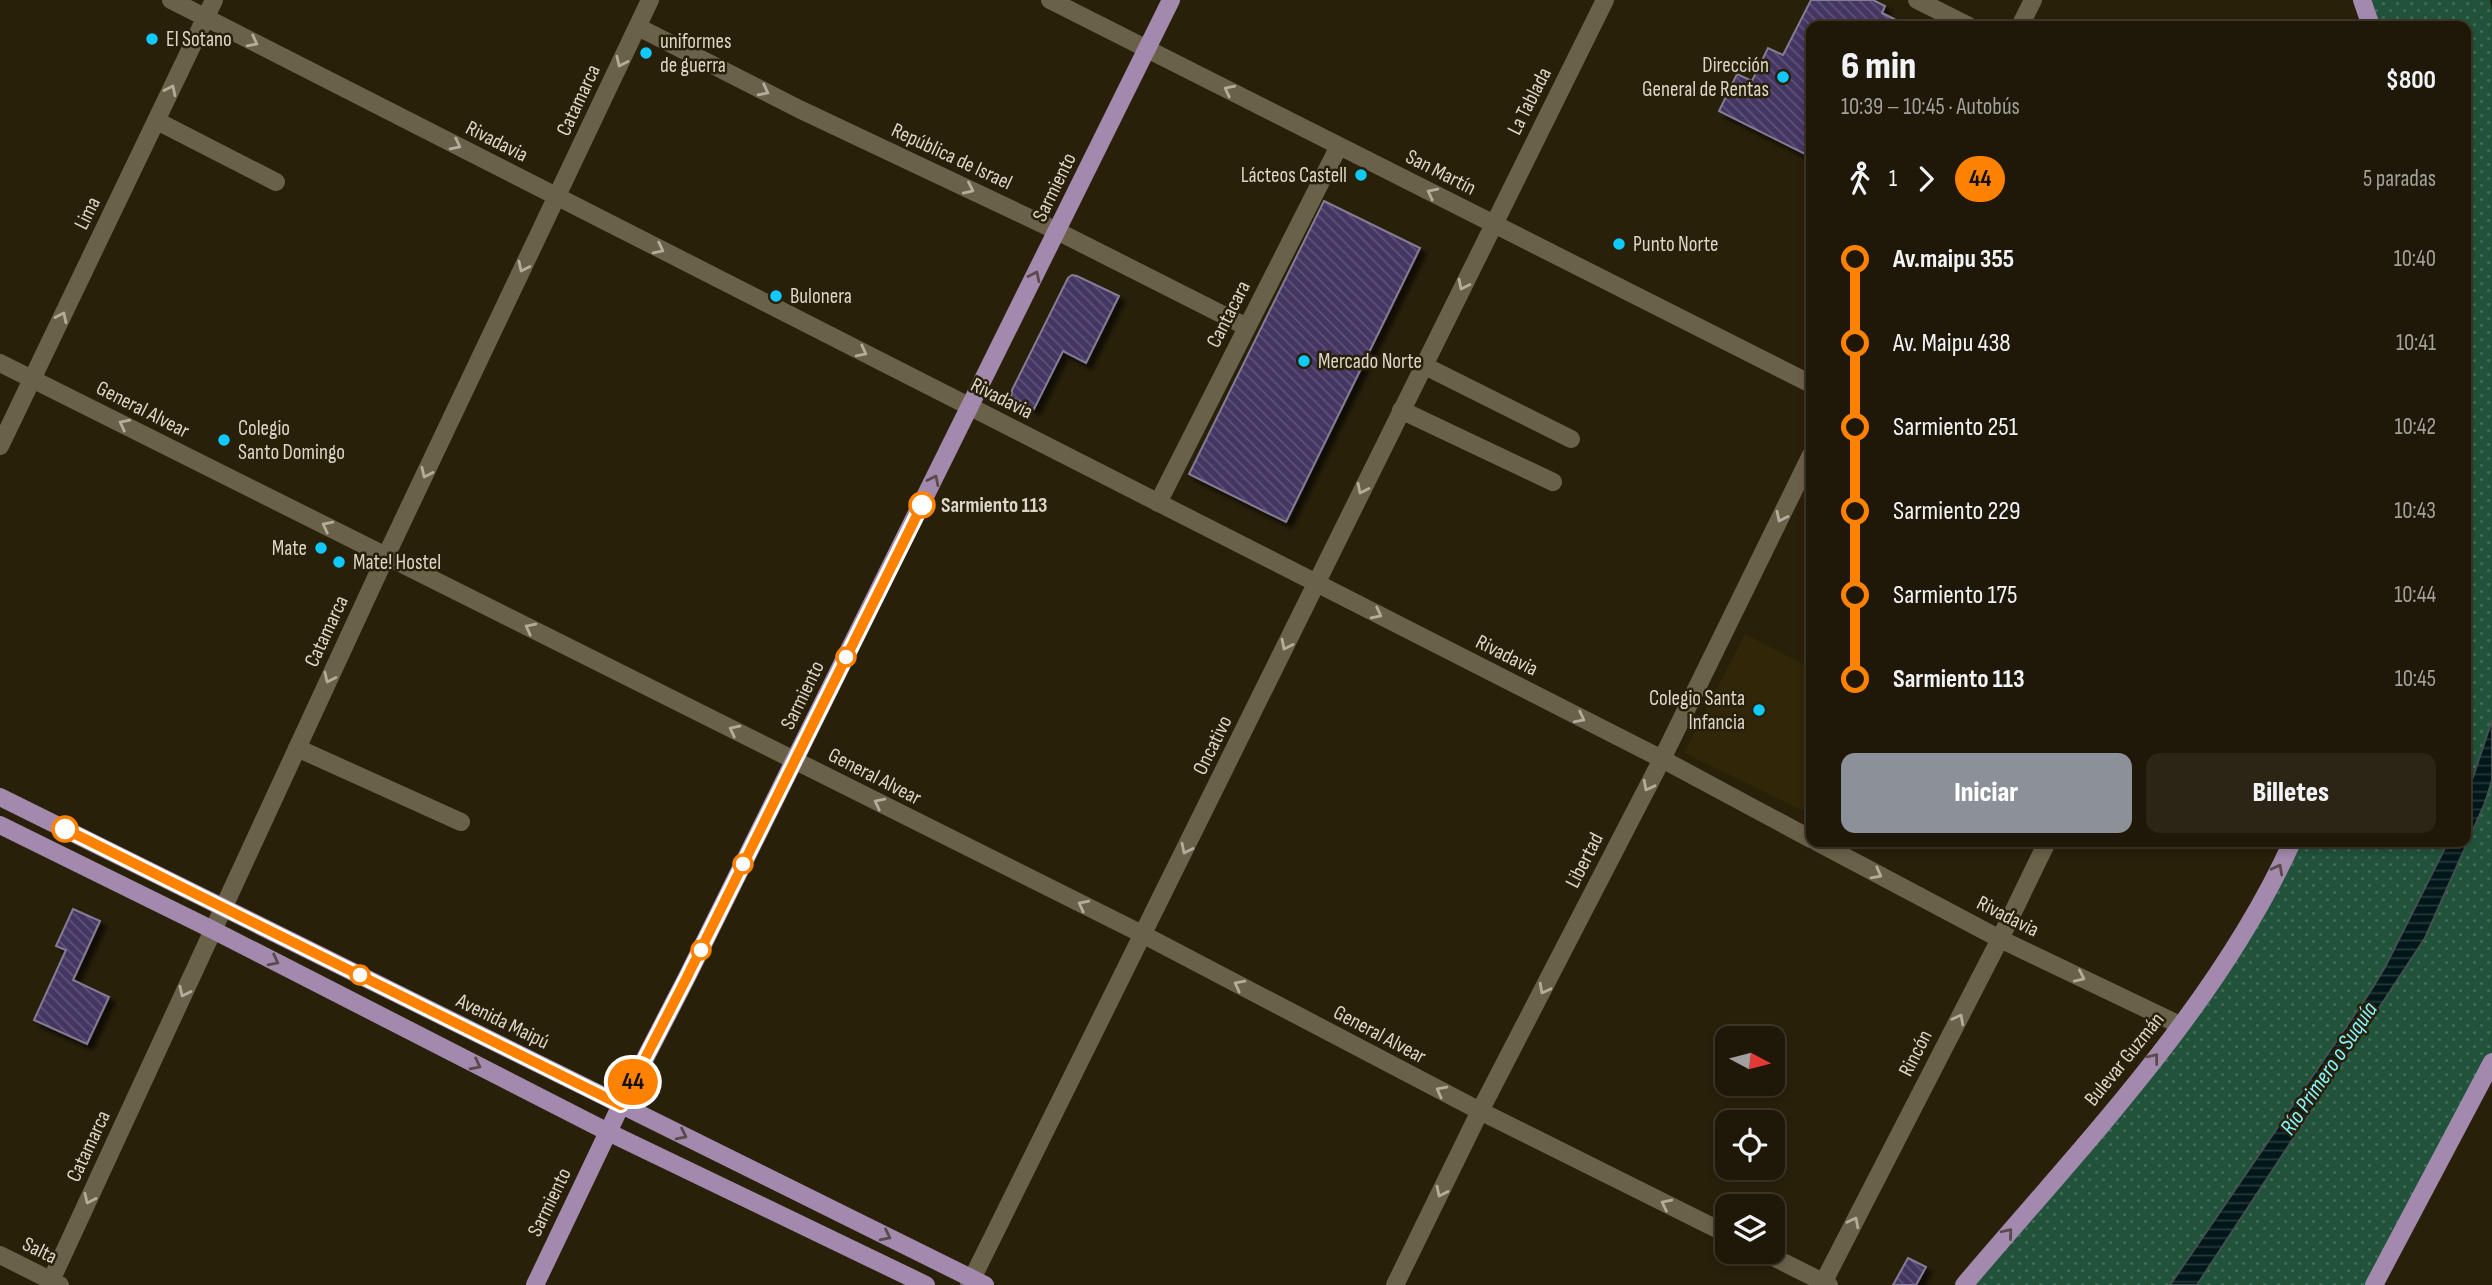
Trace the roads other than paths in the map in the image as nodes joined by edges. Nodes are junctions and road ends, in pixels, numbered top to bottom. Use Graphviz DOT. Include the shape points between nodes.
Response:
graph roads {
  1 [pos="171,0"];
  2 [pos="214,0"];
  3 [pos="650,0"];
  4 [pos="1050,0"];
  5 [pos="1171,0"];
  6 [pos="1605,0"];
  7 [pos="1917,0"];
  8 [pos="2033,0"];
  9 [pos="2362,0"];
  10 [pos="206,18"];
  11 [pos="1959,21"];
  12 [pos="2022,21"];
  13 [pos="2369,21"];
  14 [pos="638,27"];
  15 [pos="1147,49"];
  16 [pos="157,121"];
  17 [pos="1339,146"];
  18 [pos="276,182"];
  19 [pos="557,197"];
  20 [pos="1493,223"];
  21 [pos="1057,231"];
  22 [pos="1247,327"];
  23 [pos="0,363"];
  24 [pos="1423,365"];
  25 [pos="32,379"];
  26 [pos="1806,381"];
  27 [pos="970,407"];
  28 [pos="1401,410"];
  29 [pos="1571,439"];
  30 [pos="0,446"];
  31 [pos="1806,465"];
  32 [pos="1553,482"];
  33 [pos="1158,503"];
  34 [pos="386,556"];
  35 [pos="1316,583"];
  36 [pos="297,748"];
  37 [pos="1662,760"];
  38 [pos="795,761"];
  39 [pos="0,797"];
  40 [pos="461,822"];
  41 [pos="0,825"];
  42 [pos="1806,836"];
  43 [pos="1826,847"];
  44 [pos="2045,847"];
  45 [pos="2289,847"];
  46 [pos="223,907"];
  47 [pos="213,930"];
  48 [pos="1144,935"];
  49 [pos="2000,939"];
  50 [pos="2180,1024"];
  51 [pos="2492,1062"];
  52 [pos="621,1105"];
  53 [pos="1480,1111"];
  54 [pos="608,1132"];
  55 [pos="1715,1228"];
  56 [pos="0,1255"];
  57 [pos="1785,1264"];
  58 [pos="976,1283"];
  59 [pos="54,1284"];
  60 [pos="1824,1284"];
  61 [pos="534,1285"];
  62 [pos="926,1285"];
  63 [pos="1395,1285"];
  64 [pos="1964,1285"];
  65 [pos="2374,1285"];
  1 -- 10 [label="street, Rivadavia"];
  2 -- 10 [label="street, Lima"];
  3 -- 14 [label="street, Catamarca"];
  4 -- 15 [label="street, San Martín"];
  5 -- 15 [label="main road, Sarmiento"];
  6 -- 20 [label="street, La Tablada"];
  7 -- 11 [label="street"];
  8 -- 12 [label="street"];
  9 -- 13 [label="main road"];
  16 -- 10 [label="street, Lima, one-way"];
  10 -- 19 [label="street, Rivadavia, one-way"];
  14 -- 19 [label="street, Catamarca, one-way"];
  14 -- 21 [label="street, República de Israel, one-way"];
  17 -- 15 [label="street, San Martín, one-way"];
  15 -- 21 [label="main road, Sarmiento"];
  16 -- 18 [label="street"];
  25 -- 16 [label="street, Lima, one-way"];
  20 -- 17 [label="street, San Martín, one-way"];
  17 -- 22 [label="street, Cantacara"];
  19 -- 27 [label="street, Rivadavia, one-way"];
  19 -- 34 [label="street, Catamarca, one-way"];
  20 -- 24 [label="street, Oncativo, one-way"];
  20 -- 26 [label="street, San Martín"];
  21 -- 22 [label="street, República de Israel"];
  27 -- 21 [label="main road, Sarmiento, one-way"];
  22 -- 33 [label="street, Cantacara"];
  23 -- 25 [label="street, General Alvear"];
  24 -- 28 [label="street, Oncativo"];
  24 -- 29 [label="street"];
  25 -- 30 [label="street, Lima"];
  34 -- 25 [label="street, General Alvear, one-way"];
  27 -- 33 [label="street, Rivadavia"];
  38 -- 27 [label="main road, Sarmiento, one-way"];
  28 -- 32 [label="street"];
  28 -- 35 [label="street, Oncativo, one-way"];
  31 -- 37 [label="street, Libertad, one-way"];
  33 -- 35 [label="street, Rivadavia"];
  34 -- 36 [label="street, Catamarca, one-way"];
  38 -- 34 [label="street, General Alvear, one-way"];
  35 -- 37 [label="street, Rivadavia, one-way"];
  35 -- 48 [label="street, Oncativo, one-way"];
  36 -- 40 [label="street"];
  36 -- 46 [label="street, Catamarca"];
  37 -- 42 [label="street, Rivadavia"];
  37 -- 53 [label="street, Libertad, one-way"];
  48 -- 38 [label="street, General Alvear, one-way"];
  38 -- 52 [label="main road, Sarmiento"];
  39 -- 46 [label="main road, Avenida Maipú"];
  41 -- 47 [label="main road"];
  43 -- 49 [label="street, Rivadavia, one-way"];
  44 -- 49 [label="street, Rincón"];
  50 -- 45 [label="main road, Bulevar Guzmán, one-way" via="2237,943"];
  46 -- 47 [label="street, Catamarca"];
  46 -- 52 [label="main road, Avenida Maipú"];
  47 -- 54 [label="main road, one-way"];
  47 -- 59 [label="street, Catamarca, one-way"];
  53 -- 48 [label="street, General Alvear, one-way"];
  48 -- 58 [label="street, Oncativo"];
  49 -- 50 [label="street, Rivadavia, one-way"];
  60 -- 49 [label="street, Rincón, one-way"];
  64 -- 50 [label="main road, Bulevar Guzmán, one-way" via="2120,1102"];
  51 -- 65 [label="main road"];
  52 -- 54 [label="main road, Sarmiento"];
  52 -- 58 [label="main road, Avenida Maipú, one-way"];
  55 -- 53 [label="street, General Alvear, one-way"];
  53 -- 63 [label="street, Libertad, one-way"];
  54 -- 61 [label="main road, Sarmiento"];
  54 -- 62 [label="main road"];
  56 -- 59 [label="street, Salta"];
  57 -- 60 [label="street"];
}
